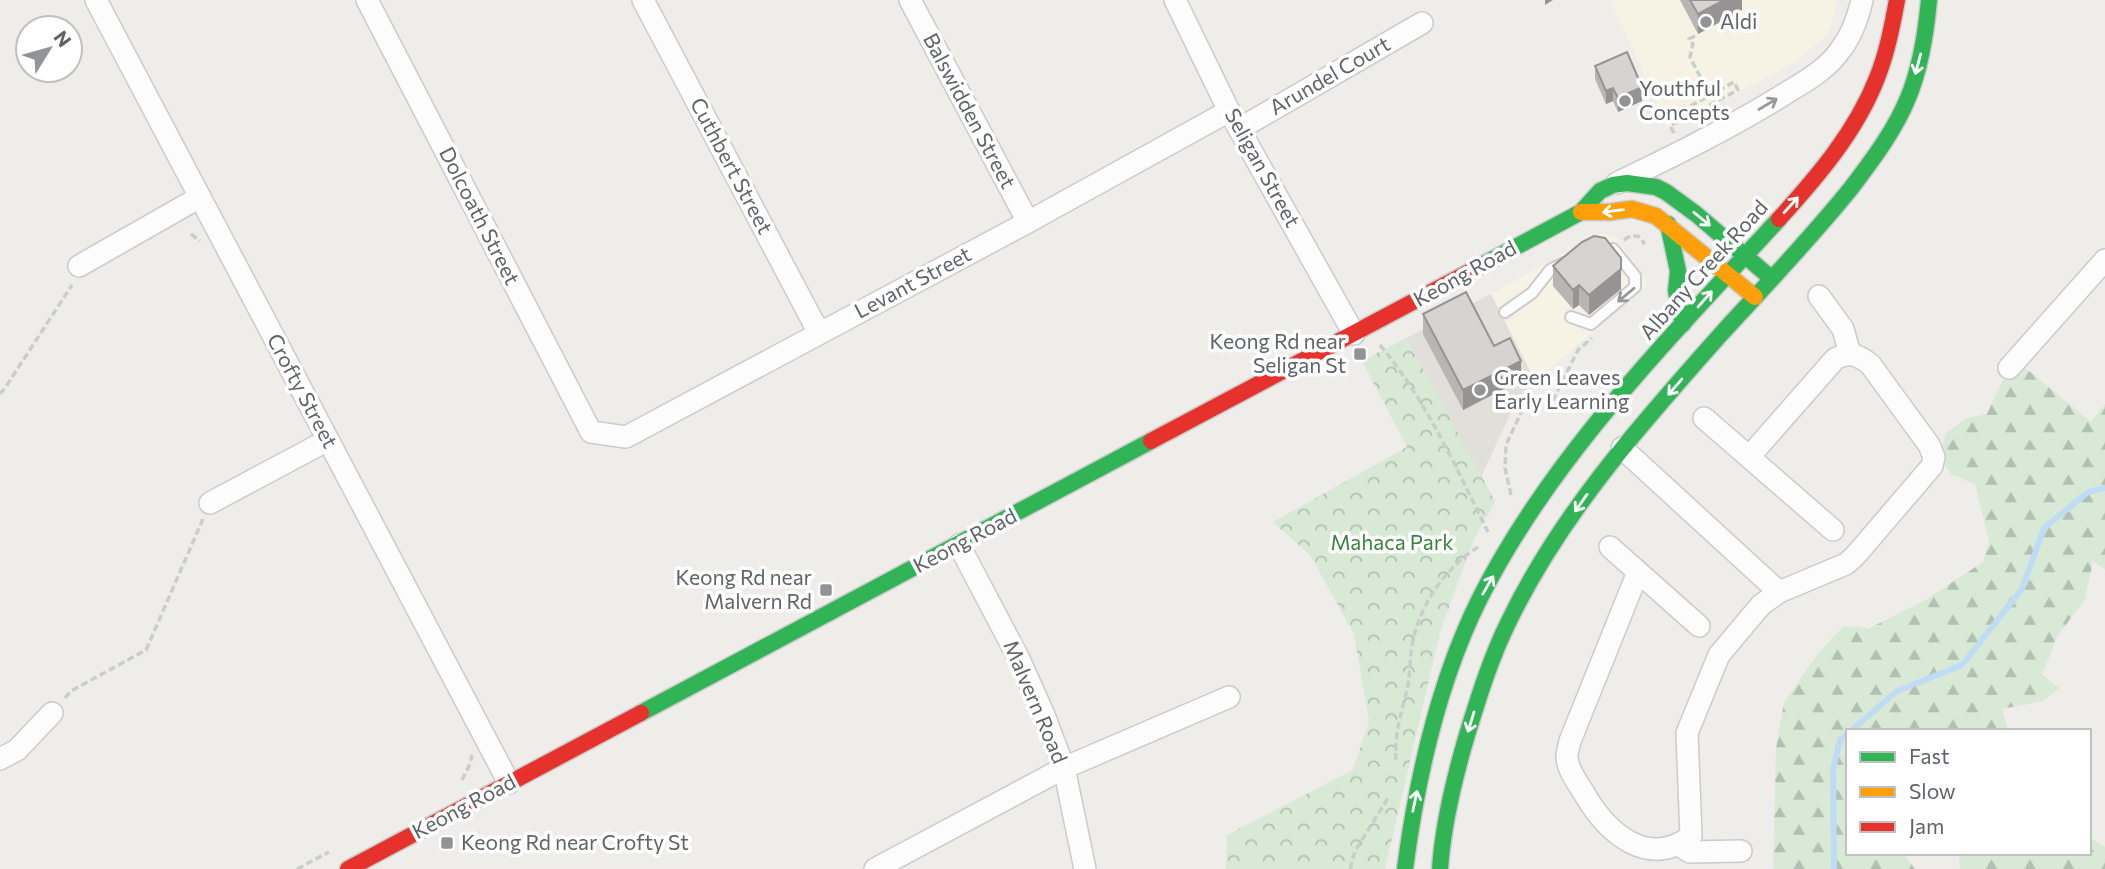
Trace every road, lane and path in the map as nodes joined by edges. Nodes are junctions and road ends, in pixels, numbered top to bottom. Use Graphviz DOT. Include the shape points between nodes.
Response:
graph roads {
  1 [pos="96,0"];
  2 [pos="367,0"];
  3 [pos="643,0"];
  4 [pos="910,0"];
  5 [pos="1175,0"];
  6 [pos="1862,0"];
  7 [pos="1897,0"];
  8 [pos="1929,0"];
  9 [pos="1422,23"];
  10 [pos="1695,36"];
  11 [pos="1710,96"];
  12 [pos="1685,109"];
  13 [pos="1234,120"];
  14 [pos="1681,142"];
  15 [pos="1613,185"];
  16 [pos="1656,187"];
  17 [pos="200,197"];
  18 [pos="1581,212"];
  19 [pos="1645,212"];
  20 [pos="1028,222"];
  21 [pos="1668,224"];
  22 [pos="1625,240"];
  23 [pos="1604,244"];
  24 [pos="1631,249"];
  25 [pos="1745,255"];
  26 [pos="1571,259"];
  27 [pos="2105,260"];
  28 [pos="79,267"];
  29 [pos="1727,274"];
  30 [pos="1771,278"];
  31 [pos="1819,296"];
  32 [pos="1755,297"];
  33 [pos="1505,312"];
  34 [pos="1571,317"];
  35 [pos="1683,324"];
  36 [pos="819,333"];
  37 [pos="1598,333"];
  38 [pos="1354,334"];
  39 [pos="1379,344"];
  40 [pos="1850,354"];
  41 [pos="2009,368"];
  42 [pos="0,394"];
  43 [pos="1525,404"];
  44 [pos="1548,410"];
  45 [pos="1704,418"];
  46 [pos="591,432"];
  47 [pos="328,440"];
  48 [pos="1622,448"];
  49 [pos="1749,457"];
  50 [pos="1511,497"];
  51 [pos="209,503"];
  52 [pos="1833,530"];
  53 [pos="1492,540"];
  54 [pos="1485,544"];
  55 [pos="959,545"];
  56 [pos="1610,547"];
  57 [pos="1638,572"];
  58 [pos="1779,592"];
  59 [pos="1699,626"];
  60 [pos="1477,652"];
  61 [pos="1229,697"];
  62 [pos="52,713"];
  63 [pos="473,754"];
  64 [pos="0,759"];
  65 [pos="1396,766"];
  66 [pos="1064,768"];
  67 [pos="462,781"];
  68 [pos="509,783"];
  69 [pos="1392,790"];
  70 [pos="1682,847"];
  71 [pos="334,850"];
  72 [pos="1741,850"];
  73 [pos="297,869"];
  74 [pos="348,869"];
  75 [pos="875,869"];
  76 [pos="1085,869"];
  77 [pos="1350,869"];
  78 [pos="1405,869"];
  79 [pos="1440,869"];
  1 -- 17 [label="street, Crofty Street"];
  2 -- 46 [label="street, Dolcoath Street"];
  3 -- 36 [label="street, Cuthbert Street"];
  4 -- 20 [label="street, Balswidden Street"];
  5 -- 13 [label="street, Seligan Street"];
  14 -- 6 [label="street, Keong Road, one-way" via="1767,105 1829,64 1852,32"];
  25 -- 7 [label="main road, Albany Creek Road, one-way" via="1816,176 1858,118 1884,58"];
  8 -- 30 [label="main road, Albany Creek Road, one-way" via="1919,62 1895,125 1832,211"];
  9 -- 13 [label="street, Arundel Court"];
  10 -- 11 [label="path" via="1689,39 1693,44 1689,57"];
  11 -- 12 [label="path"];
  11 -- 14 [label="path" via="1734,82 1738,90 1670,126"];
  13 -- 20 [label="street, Levant Street"];
  13 -- 38 [label="street, Seligan Street"];
  14 -- 15 [label="street, Keong Road"];
  14 -- 16 [label="street, Keong Road"];
  15 -- 16 [label="main road"];
  15 -- 18 [label="main road, Keong Road" via="1600,191"];
  16 -- 19 [label="street, Keong Road"];
  16 -- 25 [label="main road, one-way"];
  17 -- 28 [label="street"];
  17 -- 47 [label="street, Crofty Street"];
  19 -- 18 [label="main road, Keong Road, one-way"];
  18 -- 38 [label="main road, Keong Road"];
  19 -- 21 [label="main road, Keong Road"];
  20 -- 36 [label="street, Levant Street"];
  21 -- 29 [label="main road, Keong Road"];
  21 -- 35 [label="main road"];
  22 -- 24 [label="path"];
  23 -- 34 [label="lane, one-way" via="1635,276 1635,288 1591,324"];
  25 -- 29 [label="main road, Albany Creek Road"];
  25 -- 30 [label="main road"];
  26 -- 33 [label="lane" via="1550,270 1532,293"];
  27 -- 41 [label="street"];
  28 -- 42 [label="path" via="69,290"];
  29 -- 32 [label="main road, Keong Road"];
  35 -- 29 [label="main road, Albany Creek Road, one-way"];
  30 -- 32 [label="main road, Albany Creek Road"];
  31 -- 40 [label="street" via="1843,329"];
  32 -- 48 [label="main road, Albany Creek Road, one-way"];
  60 -- 35 [label="main road, Albany Creek Road, one-way" via="1478,602 1529,514 1604,414"];
  36 -- 46 [label="street, Levant Street" via="626,437"];
  37 -- 44 [label="path" via="1578,350"];
  38 -- 55 [label="main road, Keong Road"];
  39 -- 53 [label="path" via="1419,398"];
  40 -- 49 [label="street" via="1835,359"];
  40 -- 58 [label="street" via="1870,364 1929,445 1932,466 1846,564"];
  43 -- 50 [label="path" via="1506,445"];
  45 -- 49 [label="street"];
  47 -- 51 [label="street"];
  47 -- 68 [label="street, Crofty Street"];
  48 -- 58 [label="street"];
  48 -- 60 [label="main road, Albany Creek Road, one-way" via="1577,508 1517,605"];
  49 -- 52 [label="street"];
  51 -- 62 [label="path" via="146,650 71,691"];
  54 -- 65 [label="path" via="1461,558 1424,608 1413,636 1408,688 1398,720"];
  55 -- 66 [label="street, Malvern Road" via="1019,659"];
  55 -- 68 [label="main road, Keong Road"];
  56 -- 57 [label="street"];
  57 -- 59 [label="street"];
  57 -- 70 [label="street" via="1567,758 1601,822 1626,847 1645,856 1670,854"];
  58 -- 70 [label="street" via="1719,655 1687,733 1691,836"];
  78 -- 60 [label="main road, Albany Creek Road, one-way" via="1410,825 1440,702"];
  60 -- 79 [label="main road, Albany Creek Road, one-way" via="1476,706 1448,813"];
  61 -- 66 [label="street"];
  62 -- 64 [label="street" via="17,750"];
  63 -- 67 [label="path"];
  66 -- 75 [label="street"];
  66 -- 76 [label="street, Malvern Road"];
  68 -- 74 [label="main road, Keong Road"];
  69 -- 77 [label="path" via="1355,851"];
  70 -- 72 [label="street" via="1690,852"];
  71 -- 73 [label="path"];
}
